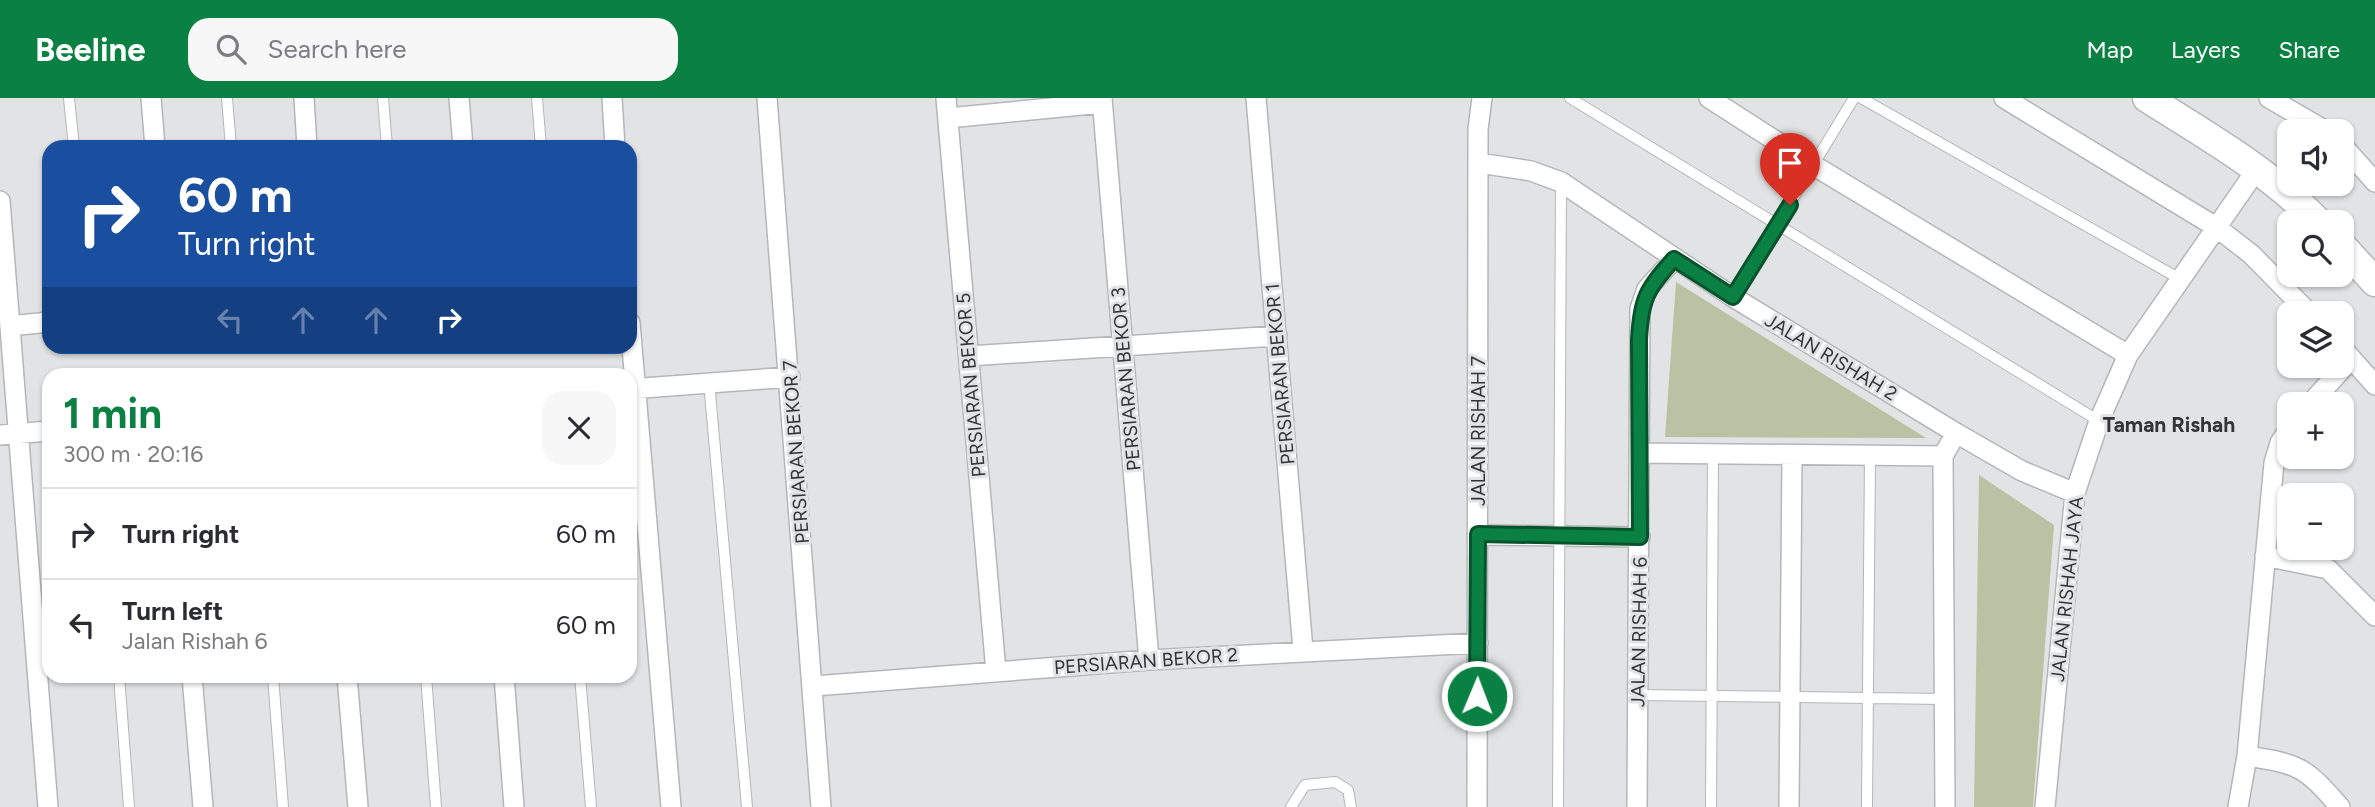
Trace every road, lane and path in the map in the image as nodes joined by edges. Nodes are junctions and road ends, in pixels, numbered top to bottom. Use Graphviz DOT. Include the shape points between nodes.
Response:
graph roads {
  1 [pos="69,98"];
  2 [pos="150,98"];
  3 [pos="227,98"];
  4 [pos="304,98"];
  5 [pos="383,98"];
  6 [pos="459,98"];
  7 [pos="537,98"];
  8 [pos="612,98"];
  9 [pos="767,98"];
  10 [pos="946,98"];
  11 [pos="1256,98"];
  12 [pos="1482,98"];
  13 [pos="1570,98"];
  14 [pos="1709,98"];
  15 [pos="1854,98"];
  16 [pos="1861,98"];
  17 [pos="2004,98"];
  18 [pos="2147,98"];
  19 [pos="2269,98"];
  20 [pos="1102,100"];
  21 [pos="948,118"];
  22 [pos="2305,119"];
  23 [pos="73,140"];
  24 [pos="154,140"];
  25 [pos="230,140"];
  26 [pos="307,140"];
  27 [pos="386,140"];
  28 [pos="462,140"];
  29 [pos="540,140"];
  30 [pos="615,140"];
  31 [pos="2354,158"];
  32 [pos="1479,163"];
  33 [pos="1813,164"];
  34 [pos="2256,169"];
  35 [pos="1562,182"];
  36 [pos="2375,182"];
  37 [pos="0,201"];
  38 [pos="2306,210"];
  39 [pos="1778,225"];
  40 [pos="2216,227"];
  41 [pos="1674,259"];
  42 [pos="2354,259"];
  43 [pos="2180,279"];
  44 [pos="2375,282"];
  45 [pos="1733,297"];
  46 [pos="2297,301"];
  47 [pos="42,323"];
  48 [pos="10,326"];
  49 [pos="1277,336"];
  50 [pos="1124,345"];
  51 [pos="2128,355"];
  52 [pos="969,356"];
  53 [pos="2354,362"];
  54 [pos="790,377"];
  55 [pos="709,382"];
  56 [pos="2375,385"];
  57 [pos="637,388"];
  58 [pos="2099,421"];
  59 [pos="42,432"];
  60 [pos="637,432"];
  61 [pos="1956,433"];
  62 [pos="9,434"];
  63 [pos="1640,453"];
  64 [pos="2277,453"];
  65 [pos="1713,455"];
  66 [pos="1792,456"];
  67 [pos="1870,456"];
  68 [pos="1943,456"];
  69 [pos="2075,493"];
  70 [pos="1478,534"];
  71 [pos="1561,536"];
  72 [pos="1640,537"];
  73 [pos="2265,556"];
  74 [pos="2375,616"];
  75 [pos="1478,643"];
  76 [pos="1303,650"];
  77 [pos="1149,660"];
  78 [pos="996,672"];
  79 [pos="120,683"];
  80 [pos="193,683"];
  81 [pos="274,683"];
  82 [pos="349,683"];
  83 [pos="427,683"];
  84 [pos="505,683"];
  85 [pos="581,683"];
  86 [pos="814,686"];
  87 [pos="1639,695"];
  88 [pos="1711,695"];
  89 [pos="1790,696"];
  90 [pos="1868,698"];
  91 [pos="1944,699"];
  92 [pos="2247,756"];
  93 [pos="48,807"];
  94 [pos="129,807"];
  95 [pos="203,807"];
  96 [pos="283,807"];
  97 [pos="358,807"];
  98 [pos="436,807"];
  99 [pos="514,807"];
  100 [pos="590,807"];
  101 [pos="671,807"];
  102 [pos="747,807"];
  103 [pos="821,807"];
  104 [pos="1290,807"];
  105 [pos="1351,807"];
  106 [pos="1477,807"];
  107 [pos="1558,807"];
  108 [pos="1637,807"];
  109 [pos="1711,807"];
  110 [pos="1789,807"];
  111 [pos="1867,807"];
  112 [pos="1945,807"];
  113 [pos="2045,807"];
  114 [pos="2238,807"];
  115 [pos="2340,807"];
  1 -- 23 [label="lane"];
  2 -- 24 [label="street"];
  3 -- 25 [label="lane"];
  4 -- 26 [label="street"];
  5 -- 27 [label="lane"];
  6 -- 28 [label="street"];
  7 -- 29 [label="lane"];
  8 -- 30 [label="street"];
  9 -- 54 [label="street, PERSIARAN BEKOR 7"];
  10 -- 21 [label="street, PERSIARAN BEKOR 5"];
  11 -- 49 [label="street, PERSIARAN BEKOR 1"];
  12 -- 32 [label="street, JALAN RISHAH 7"];
  13 -- 39 [label="lane"];
  14 -- 33 [label="street"];
  15 -- 33 [label="lane"];
  16 -- 43 [label="lane"];
  17 -- 40 [label="street"];
  18 -- 34 [label="main road"];
  19 -- 22 [label="street"];
  20 -- 21 [label="street"];
  20 -- 50 [label="street, PERSIARAN BEKOR 3"];
  21 -- 52 [label="street, PERSIARAN BEKOR 5"];
  31 -- 36 [label="street"];
  32 -- 35 [label="street, JALAN RISHAH 2" via="1531,171"];
  32 -- 70 [label="street, JALAN RISHAH 7"];
  33 -- 39 [label="lane"];
  33 -- 51 [label="street"];
  34 -- 38 [label="main road"];
  34 -- 40 [label="street, JALAN RISHAH JAYA"];
  35 -- 41 [label="street, JALAN RISHAH 2"];
  35 -- 71 [label="lane"];
  37 -- 48 [label="street"];
  39 -- 45 [label="lane"];
  39 -- 58 [label="lane"];
  40 -- 43 [label="street, JALAN RISHAH JAYA"];
  40 -- 46 [label="street" via="2251,254"];
  41 -- 45 [label="street, JALAN RISHAH 2"];
  41 -- 63 [label="street, JALAN RISHAH 6" via="1647,289 1640,309"];
  42 -- 44 [label="main road"];
  43 -- 51 [label="street, JALAN RISHAH JAYA"];
  45 -- 61 [label="street, JALAN RISHAH 2"];
  47 -- 48 [label="street"];
  48 -- 62 [label="street"];
  49 -- 50 [label="street"];
  49 -- 76 [label="street, PERSIARAN BEKOR 1"];
  50 -- 52 [label="street"];
  50 -- 77 [label="street, PERSIARAN BEKOR 3"];
  51 -- 58 [label="street, JALAN RISHAH JAYA"];
  52 -- 78 [label="street, PERSIARAN BEKOR 5"];
  53 -- 56 [label="street"];
  54 -- 55 [label="street"];
  54 -- 86 [label="street, PERSIARAN BEKOR 7"];
  55 -- 57 [label="street"];
  55 -- 102 [label="lane"];
  58 -- 69 [label="street, JALAN RISHAH JAYA"];
  59 -- 62 [label="street"];
  60 -- 101 [label="street"];
  61 -- 68 [label="street"];
  61 -- 69 [label="street, JALAN RISHAH 2" via="2022,471"];
  62 -- 93 [label="street"];
  63 -- 65 [label="street"];
  63 -- 72 [label="street, JALAN RISHAH 6"];
  64 -- 73 [label="street"];
  65 -- 66 [label="street"];
  65 -- 88 [label="lane"];
  66 -- 67 [label="street"];
  66 -- 89 [label="street"];
  67 -- 68 [label="street"];
  67 -- 90 [label="lane"];
  68 -- 91 [label="street"];
  69 -- 113 [label="street, JALAN RISHAH JAYA"];
  70 -- 71 [label="street"];
  70 -- 75 [label="street, JALAN RISHAH 7"];
  71 -- 72 [label="street"];
  71 -- 107 [label="lane"];
  72 -- 87 [label="street, JALAN RISHAH 6"];
  73 -- 74 [label="street" via="2328,569"];
  73 -- 92 [label="street"];
  75 -- 76 [label="street, PERSIARAN BEKOR 2"];
  75 -- 106 [label="street, JALAN RISHAH 7"];
  76 -- 77 [label="street, PERSIARAN BEKOR 2"];
  77 -- 78 [label="street, PERSIARAN BEKOR 2"];
  78 -- 86 [label="street, PERSIARAN BEKOR 2"];
  79 -- 94 [label="lane"];
  80 -- 95 [label="street"];
  81 -- 96 [label="lane"];
  82 -- 97 [label="street"];
  83 -- 98 [label="lane"];
  84 -- 99 [label="street"];
  85 -- 100 [label="lane"];
  86 -- 103 [label="street, PERSIARAN BEKOR 7"];
  87 -- 88 [label="lane"];
  87 -- 108 [label="street, JALAN RISHAH 6"];
  88 -- 89 [label="lane"];
  88 -- 109 [label="lane"];
  89 -- 90 [label="lane"];
  89 -- 110 [label="street"];
  90 -- 91 [label="lane"];
  90 -- 111 [label="lane"];
  91 -- 112 [label="street"];
  92 -- 114 [label="street"];
  92 -- 115 [label="street" via="2302,767"];
  104 -- 105 [label="lane" via="1305,785 1335,782 1348,790"];
}
